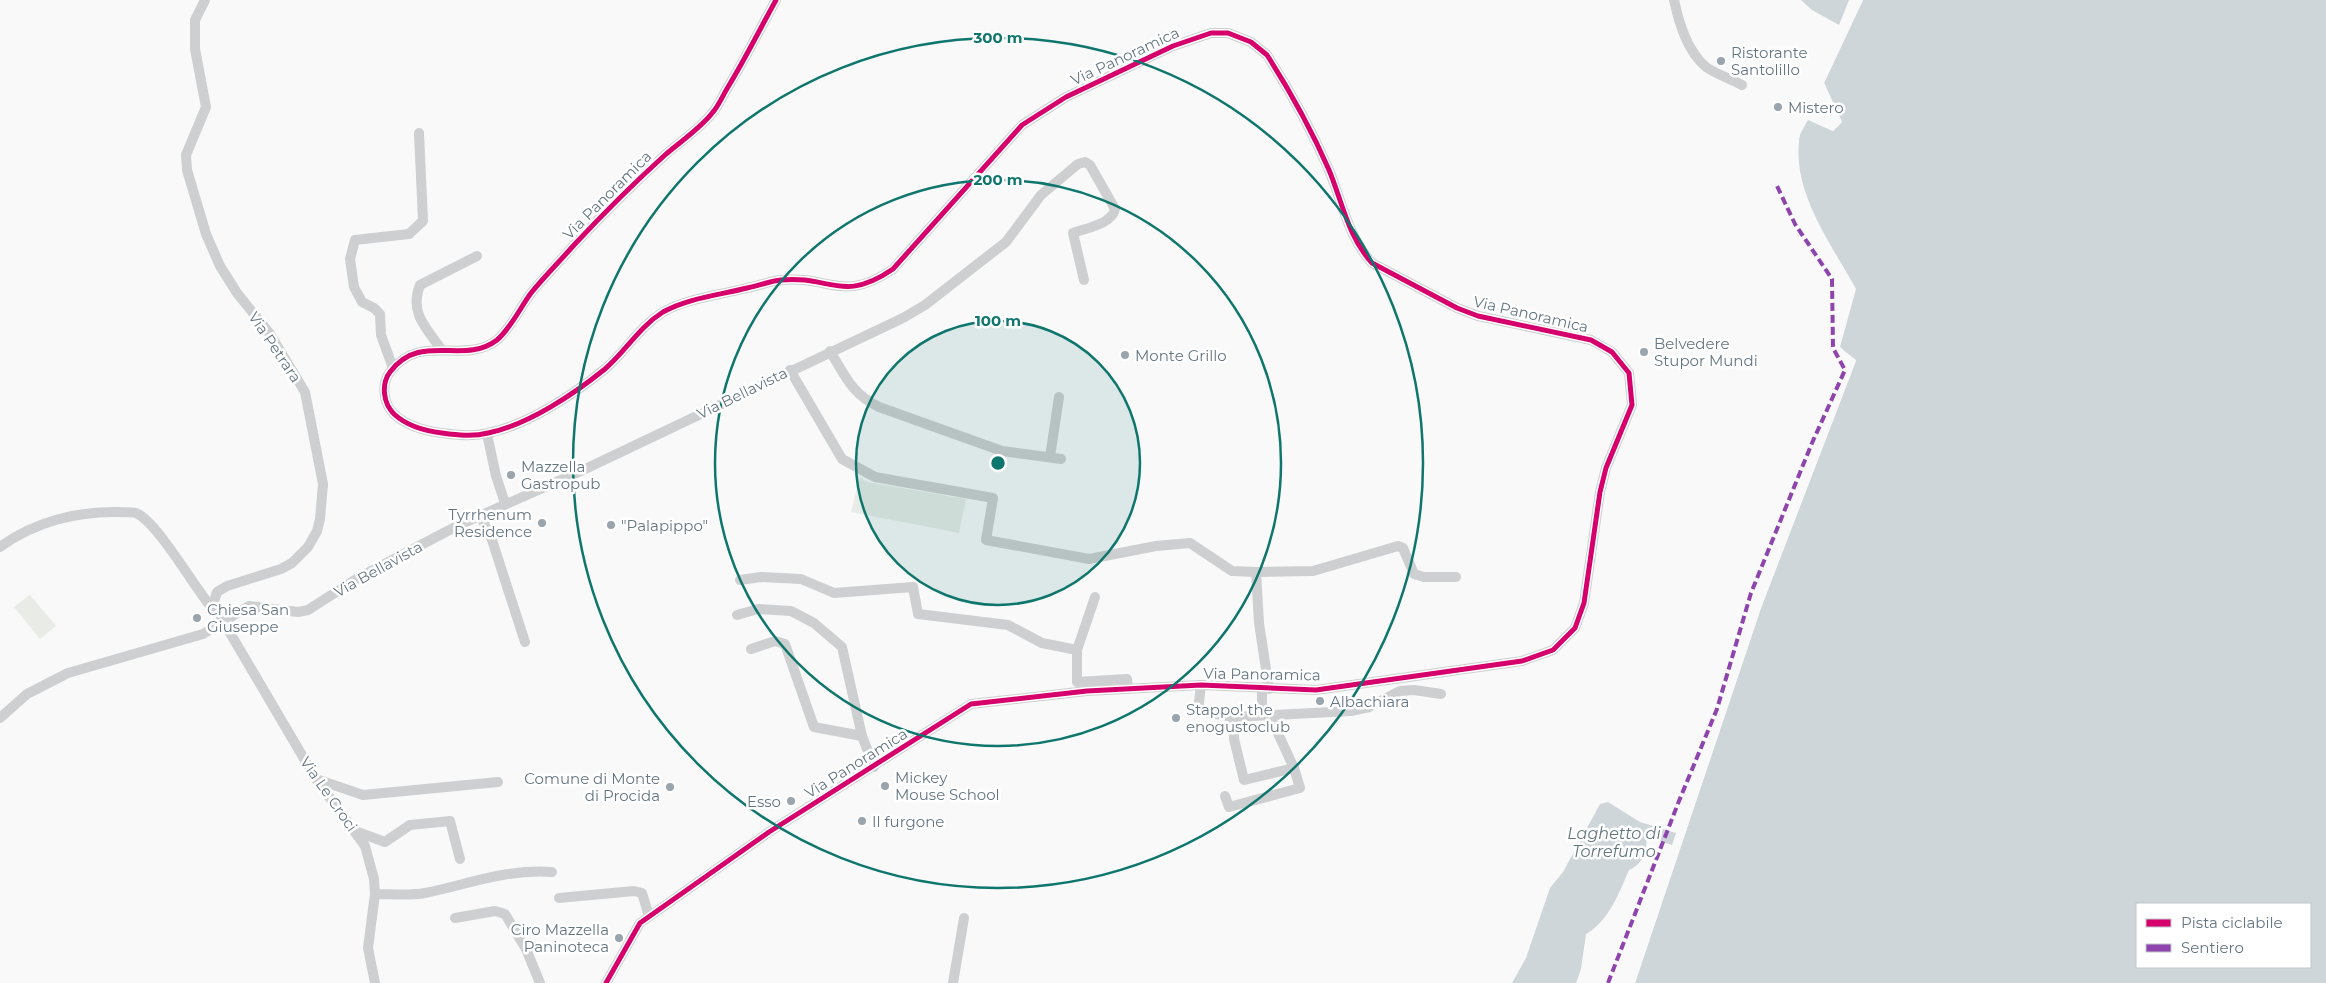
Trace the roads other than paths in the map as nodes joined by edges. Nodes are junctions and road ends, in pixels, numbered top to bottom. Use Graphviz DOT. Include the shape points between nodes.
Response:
graph roads {
  1 [pos="205,0"];
  2 [pos="776,0"];
  3 [pos="1674,0"];
  4 [pos="1742,85"];
  5 [pos="419,133"];
  6 [pos="476,256"];
  7 [pos="1084,280"];
  8 [pos="441,349"];
  9 [pos="830,351"];
  10 [pos="393,368"];
  11 [pos="790,370"];
  12 [pos="1059,397"];
  13 [pos="487,434"];
  14 [pos="1050,458"];
  15 [pos="1061,459"];
  16 [pos="505,503"];
  17 [pos="480,515"];
  18 [pos="0,547"];
  19 [pos="1256,572"];
  20 [pos="1456,577"];
  21 [pos="740,580"];
  22 [pos="1095,597"];
  23 [pos="737,615"];
  24 [pos="223,621"];
  25 [pos="525,642"];
  26 [pos="751,649"];
  27 [pos="1077,650"];
  28 [pos="1201,685"];
  29 [pos="1128,689"];
  30 [pos="1265,689"];
  31 [pos="1441,694"];
  32 [pos="1265,715"];
  33 [pos="1234,717"];
  34 [pos="0,718"];
  35 [pos="862,736"];
  36 [pos="874,767"];
  37 [pos="1294,768"];
  38 [pos="316,779"];
  39 [pos="498,782"];
  40 [pos="1225,796"];
  41 [pos="354,831"];
  42 [pos="460,859"];
  43 [pos="552,872"];
  44 [pos="375,894"];
  45 [pos="559,898"];
  46 [pos="649,916"];
  47 [pos="455,918"];
  48 [pos="964,918"];
  49 [pos="375,983"];
  50 [pos="540,983"];
  51 [pos="606,983"];
  52 [pos="953,983"];
  1 -- 24 [label="street, Via Petrara" via="195,20 195,49 206,107 186,155 187,170 206,234 220,266 270,334 305,392 323,484 320,520 308,547 281,569 217,592 214,602"];
  2 -- 8 [label="street, Via Panoramica" via="713,113 582,237 532,292 500,337 477,350"];
  3 -- 4 [label="street" via="1687,41 1706,66"];
  5 -- 10 [label="street" via="423,221 409,234 355,240 350,259 354,287 362,302 380,314 381,335"];
  6 -- 8 [label="street" via="420,285 415,297 420,320"];
  7 -- 9 [label="street, Via Bellavista" via="1073,233 1105,222 1115,209 1090,165 1085,162 1078,164 1041,195 1006,242 925,305"];
  8 -- 10 [label="street, Via Panoramica" via="407,356"];
  9 -- 11 [label="street, Via Bellavista"];
  9 -- 14 [label="street" via="853,390 863,400 1002,451"];
  10 -- 13 [label="street, Via Panoramica" via="387,376 384,390 387,404 394,414 412,426 431,432"];
  11 -- 16 [label="street, Via Bellavista"];
  11 -- 19 [label="street" via="842,459 875,477 993,498 986,540 1089,559 1156,546 1190,544 1232,571"];
  12 -- 14 [label="street"];
  13 -- 16 [label="street"];
  13 -- 30 [label="street, Via Panoramica" via="523,422 596,375 644,326 682,303 780,280 840,288 855,287 879,278 898,263 1022,125 1066,98 1173,46 1211,33 1228,33 1252,42 1267,55 1278,72 1326,164 1352,233 1372,263 1478,316 1591,340 1612,352 1629,373 1632,405 1606,468 1600,492 1584,603 1574,628 1553,650 1522,660 1316,690"];
  14 -- 15 [label="street"];
  16 -- 17 [label="street, Via Bellavista"];
  17 -- 24 [label="street, Via Bellavista" via="358,578 308,610 298,612 249,606"];
  17 -- 25 [label="street" via="492,540"];
  18 -- 24 [label="street" via="35,526 57,519 110,512 136,513 152,525 200,595"];
  19 -- 20 [label="street" via="1313,571 1398,546 1403,548 1414,574"];
  19 -- 30 [label="street"];
  21 -- 27 [label="street" via="761,577 801,579 834,592 913,587 918,614 1008,625 1042,643"];
  22 -- 27 [label="street"];
  23 -- 35 [label="street" via="758,609 791,611 814,623 842,647"];
  24 -- 34 [label="street, Via Bellavista" via="204,634 68,673 27,694"];
  24 -- 38 [label="street, Via Le Croci"];
  26 -- 35 [label="street" via="774,641 785,644 814,727"];
  27 -- 29 [label="street" via="1077,682 1127,679"];
  28 -- 29 [label="street, Via Panoramica"];
  28 -- 30 [label="street, Via Panoramica"];
  28 -- 33 [label="street" via="1198,711"];
  29 -- 36 [label="street, Via Panoramica" via="971,704"];
  30 -- 32 [label="street"];
  31 -- 32 [label="street" via="1400,691 1369,707 1304,715"];
  32 -- 33 [label="street"];
  32 -- 37 [label="street"];
  33 -- 37 [label="street" via="1234,738 1244,780"];
  35 -- 36 [label="street"];
  36 -- 46 [label="street, Via Panoramica" via="769,832"];
  37 -- 40 [label="street" via="1300,788 1229,807"];
  38 -- 39 [label="street" via="363,795"];
  38 -- 41 [label="street, Via Le Croci"];
  41 -- 42 [label="street" via="385,842 410,825 450,821"];
  41 -- 44 [label="street, Via Le Croci" via="365,846"];
  43 -- 44 [label="street" via="532,870 494,875 423,893"];
  44 -- 49 [label="street, Via Le Croci" via="368,948"];
  45 -- 46 [label="street" via="634,891 642,893"];
  46 -- 51 [label="street, Via Panoramica" via="640,923"];
  47 -- 50 [label="street" via="495,911 505,914 526,949"];
  48 -- 52 [label="street"];
}
